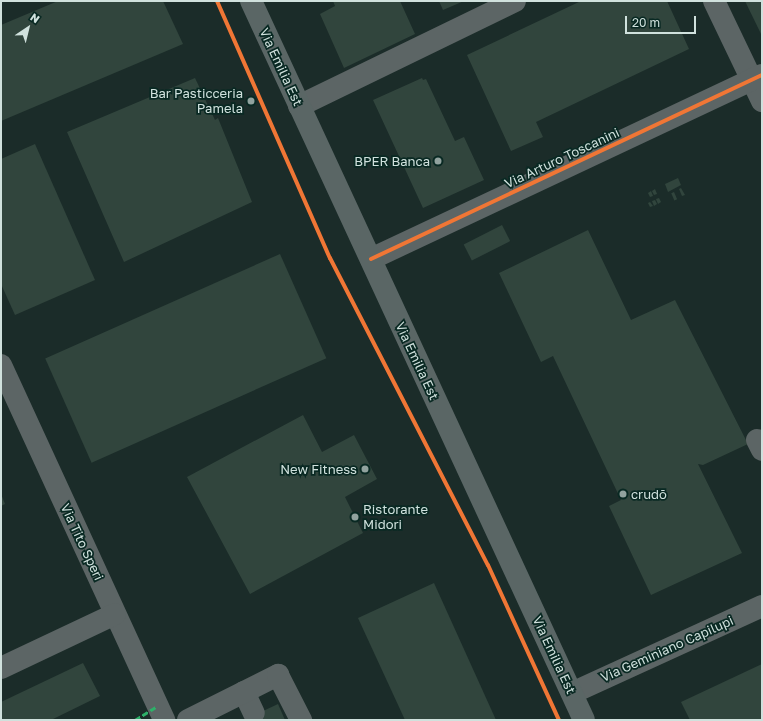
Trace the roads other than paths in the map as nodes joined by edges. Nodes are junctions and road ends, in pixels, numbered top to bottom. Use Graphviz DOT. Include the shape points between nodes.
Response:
graph roads {
  1 [pos="251,1"];
  2 [pos="515,1"];
  3 [pos="714,1"];
  4 [pos="757,78"];
  5 [pos="762,101"];
  6 [pos="299,106"];
  7 [pos="371,259"];
  8 [pos="1,365"];
  9 [pos="762,606"];
  10 [pos="115,614"];
  11 [pos="1,668"];
  12 [pos="244,692"];
  13 [pos="572,693"];
  14 [pos="217,712"];
  15 [pos="254,713"];
  16 [pos="164,720"];
  17 [pos="188,720"];
  18 [pos="301,720"];
  19 [pos="584,720"];
  1 -- 6 [label="main road, Via Emilia Est"];
  2 -- 6 [label="street"];
  3 -- 4 [label="street"];
  4 -- 5 [label="street"];
  4 -- 7 [label="street, Via Arturo Toscanini"];
  6 -- 7 [label="main road, Via Emilia Est"];
  7 -- 13 [label="main road, Via Emilia Est"];
  8 -- 10 [label="street, Via Tito Speri"];
  9 -- 13 [label="street, Via Geminiano Capilupi"];
  10 -- 11 [label="street"];
  10 -- 16 [label="street, Via Tito Speri"];
  12 -- 14 [label="street"];
  12 -- 15 [label="street"];
  12 -- 18 [label="street" via="278,675"];
  13 -- 19 [label="main road, Via Emilia Est"];
  14 -- 17 [label="street"];
}
